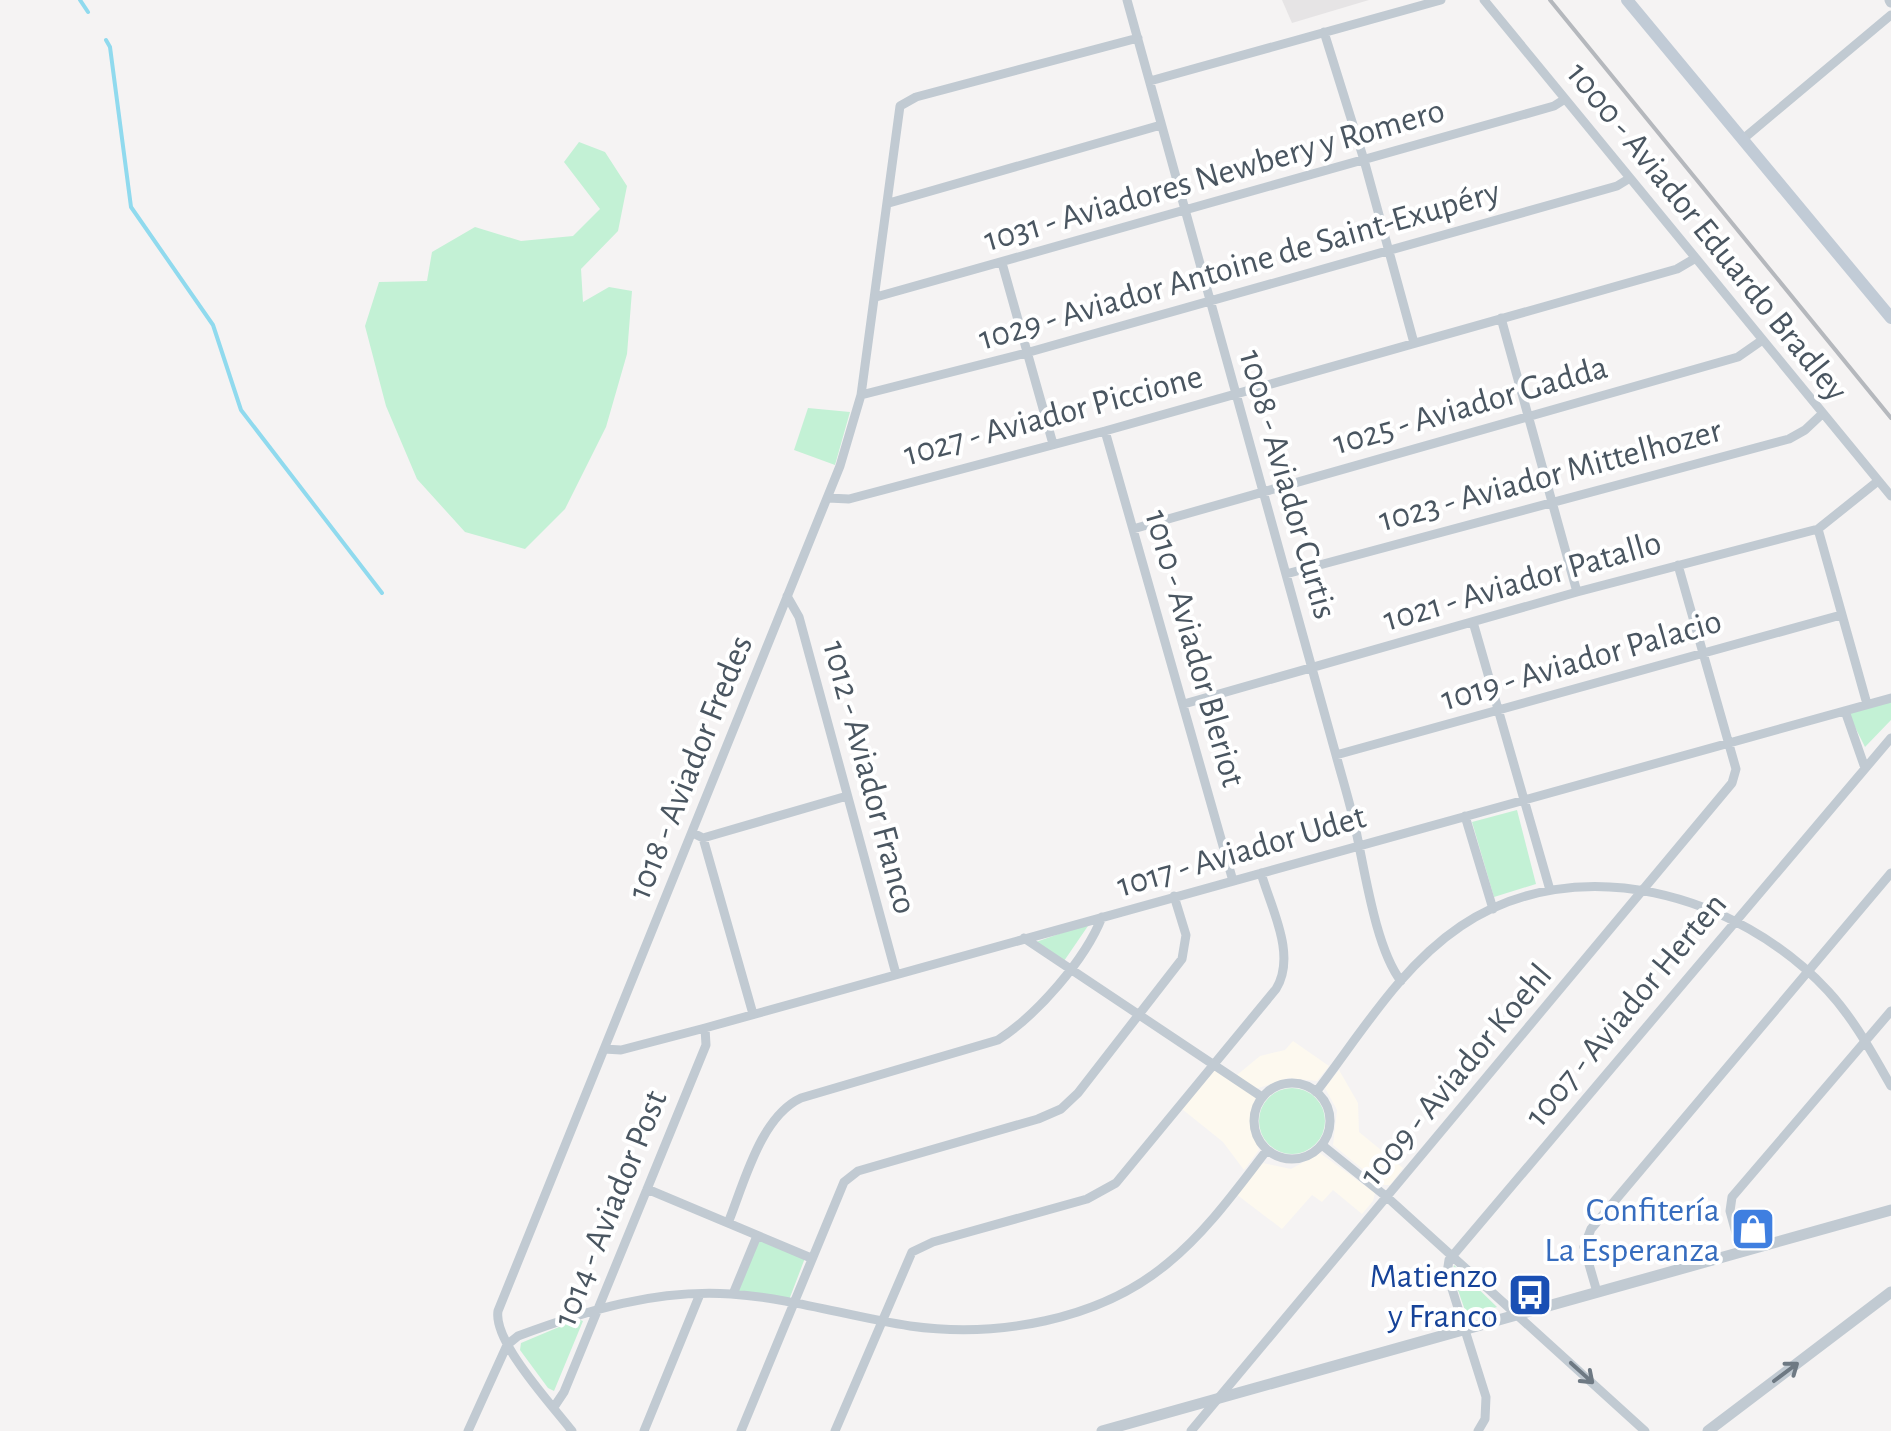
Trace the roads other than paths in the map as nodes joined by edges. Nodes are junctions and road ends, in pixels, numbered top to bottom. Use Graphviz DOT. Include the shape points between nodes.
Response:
graph roads {
  1 [pos="1128,0"];
  2 [pos="1442,0"];
  3 [pos="1484,0"];
  4 [pos="1626,0"];
  5 [pos="1891,15"];
  6 [pos="1324,32"];
  7 [pos="1138,38"];
  8 [pos="1150,81"];
  9 [pos="1565,98"];
  10 [pos="1162,125"];
  11 [pos="1743,139"];
  12 [pos="1364,160"];
  13 [pos="1630,178"];
  14 [pos="889,203"];
  15 [pos="1185,211"];
  16 [pos="1389,252"];
  17 [pos="1694,259"];
  18 [pos="1002,263"];
  19 [pos="876,297"];
  20 [pos="1210,302"];
  21 [pos="1501,318"];
  22 [pos="1891,318"];
  23 [pos="1761,340"];
  24 [pos="1414,344"];
  25 [pos="1026,352"];
  26 [pos="1234,394"];
  27 [pos="861,396"];
  28 [pos="1822,414"];
  29 [pos="1529,416"];
  30 [pos="1105,431"];
  31 [pos="1053,444"];
  32 [pos="1878,481"];
  33 [pos="1263,491"];
  34 [pos="1891,496"];
  35 [pos="828,498"];
  36 [pos="1552,501"];
  37 [pos="1818,529"];
  38 [pos="1133,530"];
  39 [pos="1678,565"];
  40 [pos="1286,574"];
  41 [pos="1577,592"];
  42 [pos="787,596"];
  43 [pos="1840,615"];
  44 [pos="1473,622"];
  45 [pos="1704,652"];
  46 [pos="1311,667"];
  47 [pos="1891,698"];
  48 [pos="1184,704"];
  49 [pos="1867,704"];
  50 [pos="1498,710"];
  51 [pos="1845,711"];
  52 [pos="1891,738"];
  53 [pos="1730,743"];
  54 [pos="1336,755"];
  55 [pos="1865,768"];
  56 [pos="846,796"];
  57 [pos="1524,799"];
  58 [pos="1465,816"];
  59 [pos="698,836"];
  60 [pos="1358,846"];
  61 [pos="1261,873"];
  62 [pos="1891,873"];
  63 [pos="1233,881"];
  64 [pos="1550,890"];
  65 [pos="1643,890"];
  66 [pos="1174,896"];
  67 [pos="1493,909"];
  68 [pos="1102,917"];
  69 [pos="1735,921"];
  70 [pos="1024,938"];
  71 [pos="1069,969"];
  72 [pos="1808,971"];
  73 [pos="896,974"];
  74 [pos="1401,981"];
  75 [pos="1891,1010"];
  76 [pos="753,1014"];
  77 [pos="1140,1016"];
  78 [pos="705,1028"];
  79 [pos="1865,1041"];
  80 [pos="604,1049"];
  81 [pos="1215,1064"];
  82 [pos="1891,1086"];
  83 [pos="1316,1092"];
  84 [pos="1262,1098"];
  85 [pos="1322,1145"];
  86 [pos="1267,1150"];
  87 [pos="647,1189"];
  88 [pos="1388,1198"];
  89 [pos="1891,1210"];
  90 [pos="728,1223"];
  91 [pos="757,1236"];
  92 [pos="1741,1250"];
  93 [pos="1452,1256"];
  94 [pos="811,1258"];
  95 [pos="1597,1292"];
  96 [pos="1891,1292"];
  97 [pos="700,1294"];
  98 [pos="733,1294"];
  99 [pos="792,1304"];
  100 [pos="598,1307"];
  101 [pos="1518,1315"];
  102 [pos="880,1321"];
  103 [pos="1465,1330"];
  104 [pos="507,1344"];
  105 [pos="1220,1398"];
  106 [pos="554,1407"];
  107 [pos="468,1431"];
  108 [pos="572,1431"];
  109 [pos="644,1431"];
  110 [pos="741,1431"];
  111 [pos="835,1431"];
  112 [pos="1102,1431"];
  113 [pos="1192,1431"];
  114 [pos="1478,1431"];
  115 [pos="1645,1431"];
  116 [pos="1708,1431"];
  1 -- 7 [label="street, 1008 - Aviador Curtis"];
  2 -- 6 [label="street"];
  3 -- 9 [label="street, 1000 - Aviador Eduardo Bradley"];
  4 -- 11 [label="main road"];
  5 -- 11 [label="street"];
  6 -- 8 [label="street"];
  6 -- 12 [label="street"];
  7 -- 8 [label="street, 1008 - Aviador Curtis"];
  7 -- 14 [label="street, 1018 - Aviador Fredes" via="904,102"];
  8 -- 10 [label="street, 1008 - Aviador Curtis"];
  9 -- 12 [label="street, 1031 - Aviadores Newbery y Romero"];
  9 -- 13 [label="street, 1000 - Aviador Eduardo Bradley"];
  10 -- 14 [label="street"];
  10 -- 15 [label="street, 1008 - Aviador Curtis"];
  11 -- 22 [label="main road"];
  12 -- 15 [label="street, 1031 - Aviadores Newbery y Romero"];
  12 -- 16 [label="street"];
  13 -- 16 [label="street, 1029 - Aviador Antoine de Saint-Exupéry"];
  13 -- 17 [label="street, 1000 - Aviador Eduardo Bradley"];
  14 -- 19 [label="street, 1018 - Aviador Fredes"];
  15 -- 18 [label="street, 1031 - Aviadores Newbery y Romero"];
  15 -- 20 [label="street, 1008 - Aviador Curtis"];
  16 -- 20 [label="street, 1029 - Aviador Antoine de Saint-Exupéry"];
  16 -- 24 [label="street"];
  17 -- 21 [label="street, 1027 - Aviador Piccione"];
  17 -- 23 [label="street, 1000 - Aviador Eduardo Bradley"];
  18 -- 19 [label="street, 1031 - Aviadores Newbery y Romero"];
  18 -- 25 [label="street"];
  19 -- 27 [label="street, 1018 - Aviador Fredes"];
  20 -- 25 [label="street, 1029 - Aviador Antoine de Saint-Exupéry"];
  20 -- 26 [label="street, 1008 - Aviador Curtis"];
  21 -- 24 [label="street, 1027 - Aviador Piccione"];
  21 -- 29 [label="street"];
  23 -- 28 [label="street, 1000 - Aviador Eduardo Bradley"];
  23 -- 29 [label="street, 1025 - Aviador Gadda" via="1738,357"];
  24 -- 26 [label="street, 1027 - Aviador Piccione"];
  25 -- 27 [label="street, 1029 - Aviador Antoine de Saint-Exupéry"];
  25 -- 31 [label="street"];
  26 -- 30 [label="street, 1027 - Aviador Piccione"];
  26 -- 33 [label="street, 1008 - Aviador Curtis"];
  27 -- 35 [label="street, 1018 - Aviador Fredes"];
  28 -- 32 [label="street, 1000 - Aviador Eduardo Bradley"];
  28 -- 36 [label="street, 1023 - Aviador Mittelhozer" via="1789,438"];
  29 -- 33 [label="street, 1025 - Aviador Gadda"];
  29 -- 36 [label="street"];
  30 -- 31 [label="street, 1027 - Aviador Piccione"];
  30 -- 38 [label="street, 1010 - Aviador Bleriot"];
  31 -- 35 [label="street, 1027 - Aviador Piccione"];
  32 -- 34 [label="street, 1000 - Aviador Eduardo Bradley"];
  32 -- 37 [label="street"];
  33 -- 38 [label="street, 1025 - Aviador Gadda"];
  33 -- 40 [label="street, 1008 - Aviador Curtis"];
  35 -- 42 [label="street, 1018 - Aviador Fredes"];
  36 -- 40 [label="street, 1023 - Aviador Mittelhozer"];
  36 -- 41 [label="street"];
  37 -- 39 [label="street, 1021 - Aviador Patallo"];
  37 -- 43 [label="street"];
  38 -- 48 [label="street, 1010 - Aviador Bleriot"];
  39 -- 41 [label="street, 1021 - Aviador Patallo"];
  39 -- 45 [label="street"];
  40 -- 46 [label="street, 1008 - Aviador Curtis"];
  41 -- 44 [label="street, 1021 - Aviador Patallo"];
  42 -- 56 [label="street, 1012 - Aviador Franco" via="799,617"];
  42 -- 59 [label="street, 1018 - Aviador Fredes"];
  43 -- 45 [label="street, 1019 - Aviador Palacio"];
  43 -- 49 [label="street"];
  44 -- 46 [label="street, 1021 - Aviador Patallo"];
  44 -- 50 [label="street"];
  45 -- 50 [label="street, 1019 - Aviador Palacio"];
  45 -- 53 [label="street"];
  46 -- 48 [label="street, 1021 - Aviador Patallo"];
  46 -- 54 [label="street, 1008 - Aviador Curtis"];
  47 -- 49 [label="street, 1017 - Aviador Udet"];
  48 -- 63 [label="street, 1010 - Aviador Bleriot"];
  49 -- 51 [label="street, 1017 - Aviador Udet"];
  50 -- 54 [label="street, 1019 - Aviador Palacio"];
  50 -- 57 [label="street"];
  51 -- 53 [label="street, 1017 - Aviador Udet"];
  51 -- 55 [label="street"];
  52 -- 55 [label="street, 1007 - Aviador Herten"];
  53 -- 57 [label="street, 1017 - Aviador Udet"];
  53 -- 65 [label="street, 1009 - Aviador Koehl" via="1732,784"];
  54 -- 60 [label="street, 1008 - Aviador Curtis"];
  55 -- 69 [label="street, 1007 - Aviador Herten"];
  56 -- 59 [label="street"];
  56 -- 73 [label="street, 1012 - Aviador Franco"];
  57 -- 58 [label="street, 1017 - Aviador Udet"];
  57 -- 64 [label="street"];
  58 -- 60 [label="street, 1017 - Aviador Udet"];
  58 -- 67 [label="street"];
  59 -- 76 [label="street"];
  59 -- 80 [label="street, 1018 - Aviador Fredes"];
  60 -- 61 [label="street, 1017 - Aviador Udet"];
  60 -- 74 [label="street, 1008 - Aviador Curtis" via="1390,964"];
  61 -- 63 [label="street, 1017 - Aviador Udet"];
  61 -- 81 [label="street" via="1284,970"];
  62 -- 72 [label="street"];
  63 -- 66 [label="street, 1017 - Aviador Udet"];
  64 -- 65 [label="street"];
  64 -- 67 [label="street"];
  65 -- 69 [label="street"];
  65 -- 88 [label="street, 1009 - Aviador Koehl"];
  66 -- 68 [label="street, 1017 - Aviador Udet"];
  66 -- 77 [label="street" via="1185,952"];
  67 -- 74 [label="street" via="1446,937"];
  68 -- 70 [label="street, 1017 - Aviador Udet"];
  68 -- 71 [label="street"];
  69 -- 72 [label="street"];
  69 -- 93 [label="street, 1007 - Aviador Herten"];
  70 -- 71 [label="street"];
  70 -- 73 [label="street, 1017 - Aviador Udet"];
  71 -- 77 [label="street"];
  71 -- 90 [label="street" via="998,1040 785,1106 766,1131"];
  72 -- 79 [label="street"];
  72 -- 95 [label="street" via="1586,1237"];
  73 -- 76 [label="street, 1017 - Aviador Udet"];
  74 -- 83 [label="street"];
  75 -- 79 [label="street"];
  76 -- 78 [label="street, 1017 - Aviador Udet"];
  77 -- 81 [label="street"];
  77 -- 94 [label="street" via="1061,1110 849,1176"];
  78 -- 80 [label="street, 1017 - Aviador Udet"];
  78 -- 87 [label="street, 1014 - Aviador Post" via="706,1045"];
  79 -- 82 [label="street"];
  79 -- 92 [label="street" via="1732,1197"];
  80 -- 104 [label="street, 1018 - Aviador Fredes" via="498,1311"];
  81 -- 84 [label="street"];
  81 -- 102 [label="street" via="1110,1187 912,1252"];
  83 -- 84 [label="street" via="1282,1084"];
  83 -- 85 [label="street" via="1329,1112"];
  84 -- 86 [label="street" via="1254,1119"];
  85 -- 86 [label="street" via="1290,1159"];
  85 -- 88 [label="street"];
  86 -- 102 [label="street" via="1176,1256 1090,1306 1048,1321 979,1331"];
  87 -- 90 [label="street"];
  87 -- 100 [label="street, 1014 - Aviador Post"];
  88 -- 93 [label="street"];
  88 -- 105 [label="street, 1009 - Aviador Koehl"];
  89 -- 92 [label="street"];
  90 -- 91 [label="street"];
  91 -- 94 [label="street"];
  91 -- 98 [label="street"];
  92 -- 95 [label="street"];
  93 -- 101 [label="street"];
  93 -- 103 [label="street" via="1447,1274"];
  94 -- 99 [label="street"];
  95 -- 101 [label="street"];
  116 -- 96 [label="street, one-way"];
  97 -- 98 [label="street"];
  97 -- 100 [label="street"];
  97 -- 109 [label="street"];
  98 -- 99 [label="street"];
  99 -- 102 [label="street"];
  99 -- 110 [label="street"];
  100 -- 104 [label="street"];
  100 -- 106 [label="street, 1014 - Aviador Post"];
  101 -- 103 [label="street"];
  101 -- 115 [label="street, one-way"];
  102 -- 111 [label="street"];
  103 -- 105 [label="street"];
  103 -- 114 [label="street" via="1486,1396"];
  104 -- 106 [label="street"];
  104 -- 107 [label="street, 1018 - Aviador Fredes"];
  105 -- 112 [label="street"];
  105 -- 113 [label="street, 1009 - Aviador Koehl"];
  106 -- 108 [label="street"];
}
